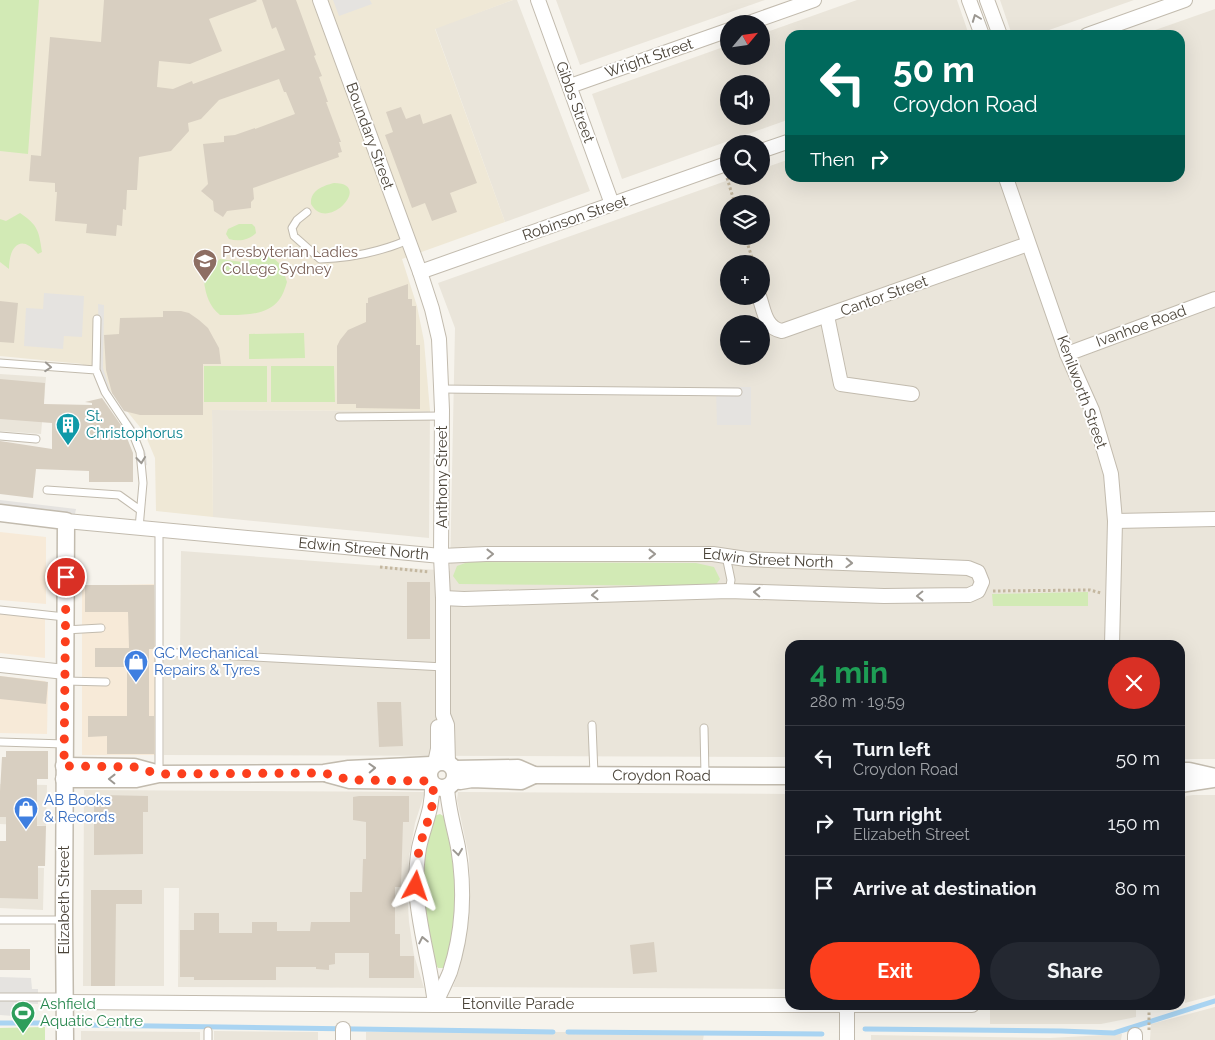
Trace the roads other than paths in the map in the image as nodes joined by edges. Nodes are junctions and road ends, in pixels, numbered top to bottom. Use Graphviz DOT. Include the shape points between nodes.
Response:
graph roads {
  1 [pos="320,0"];
  2 [pos="538,0"];
  3 [pos="814,0"];
  4 [pos="969,0"];
  5 [pos="987,0"];
  6 [pos="1185,0"];
  7 [pos="770,16"];
  8 [pos="980,30"];
  9 [pos="998,30"];
  10 [pos="1101,30"];
  11 [pos="720,33"];
  12 [pos="570,86"];
  13 [pos="785,143"];
  14 [pos="770,148"];
  15 [pos="720,166"];
  16 [pos="1007,182"];
  17 [pos="612,204"];
  18 [pos="307,212"];
  19 [pos="408,240"];
  20 [pos="1028,244"];
  21 [pos="420,272"];
  22 [pos="1215,299"];
  23 [pos="762,305"];
  24 [pos="827,316"];
  25 [pos="97,319"];
  26 [pos="1067,354"];
  27 [pos="0,363"];
  28 [pos="96,370"];
  29 [pos="441,389"];
  30 [pos="738,392"];
  31 [pos="912,394"];
  32 [pos="442,416"];
  33 [pos="339,417"];
  34 [pos="0,436"];
  35 [pos="36,439"];
  36 [pos="47,490"];
  37 [pos="140,510"];
  38 [pos="0,513"];
  39 [pos="1215,519"];
  40 [pos="66,521"];
  41 [pos="1115,522"];
  42 [pos="139,528"];
  43 [pos="159,530"];
  44 [pos="441,556"];
  45 [pos="726,556"];
  46 [pos="729,591"];
  47 [pos="443,598"];
  48 [pos="0,610"];
  49 [pos="66,623"];
  50 [pos="101,628"];
  51 [pos="1112,640"];
  52 [pos="160,652"];
  53 [pos="0,665"];
  54 [pos="444,667"];
  55 [pos="65,677"];
  56 [pos="106,682"];
  57 [pos="592,725"];
  58 [pos="704,728"];
  59 [pos="0,742"];
  60 [pos="65,744"];
  61 [pos="1185,771"];
  62 [pos="64,773"];
  63 [pos="159,774"];
  64 [pos="441,774"];
  65 [pos="594,775"];
  66 [pos="705,776"];
  67 [pos="785,776"];
  68 [pos="1215,778"];
  69 [pos="1185,783"];
  70 [pos="439,812"];
  71 [pos="0,920"];
  72 [pos="64,920"];
  73 [pos="449,972"];
  74 [pos="431,974"];
  75 [pos="0,997"];
  76 [pos="65,1000"];
  77 [pos="435,1005"];
  78 [pos="785,1006"];
  79 [pos="847,1010"];
  80 [pos="208,1031"];
  81 [pos="65,1040"];
  82 [pos="208,1040"];
  83 [pos="846,1040"];
  1 -- 19 [label="street, Boundary Street"];
  2 -- 12 [label="street, Gibbs Street"];
  3 -- 7 [label="street"];
  8 -- 4 [label="street, one-way"];
  5 -- 9 [label="street"];
  6 -- 10 [label="street"];
  11 -- 12 [label="street, Wright Street"];
  12 -- 17 [label="street, Gibbs Street"];
  13 -- 14 [label="street"];
  15 -- 17 [label="street, Robinson Street"];
  16 -- 20 [label="street, Kenilworth Street"];
  17 -- 21 [label="street, Robinson Street"];
  18 -- 19 [label="lane" via="292,228 294,236 320,259 382,251"];
  19 -- 21 [label="street, Boundary Street"];
  20 -- 24 [label="street, Cantor Street"];
  20 -- 26 [label="street, Kenilworth Street"];
  21 -- 29 [label="street, Anthony Street" via="439,339"];
  22 -- 26 [label="street, Ivanhoe Road"];
  23 -- 24 [label="street, Cantor Street" via="768,323 782,332"];
  24 -- 31 [label="street" via="841,384"];
  25 -- 28 [label="lane"];
  26 -- 41 [label="street, Kenilworth Street" via="1092,410 1111,474"];
  27 -- 28 [label="lane, one-way"];
  28 -- 37 [label="lane, one-way" via="104,392 133,434 140,452 143,483"];
  29 -- 30 [label="lane"];
  29 -- 32 [label="street, Anthony Street"];
  32 -- 33 [label="lane"];
  32 -- 44 [label="street, Anthony Street"];
  34 -- 35 [label="lane"];
  36 -- 37 [label="lane" via="119,495"];
  37 -- 42 [label="lane"];
  38 -- 40 [label="street, Edwin Street North"];
  39 -- 41 [label="street"];
  40 -- 42 [label="street, Edwin Street North"];
  40 -- 49 [label="street, Elizabeth Street"];
  41 -- 51 [label="street, Kenilworth Street"];
  42 -- 43 [label="street, Edwin Street North"];
  43 -- 44 [label="street, Edwin Street North"];
  43 -- 52 [label="lane"];
  44 -- 45 [label="street, Edwin Street North, one-way"];
  44 -- 47 [label="street, Anthony Street"];
  45 -- 46 [label="lane" via="731,580"];
  45 -- 46 [label="street, Edwin Street North, one-way" via="968,568 981,577 978,592 968,595"];
  46 -- 47 [label="street, one-way"];
  47 -- 54 [label="street, Anthony Street"];
  48 -- 49 [label="lane"];
  49 -- 50 [label="lane"];
  49 -- 55 [label="street, Elizabeth Street"];
  52 -- 54 [label="lane"];
  52 -- 63 [label="lane"];
  53 -- 55 [label="street"];
  54 -- 64 [label="street, Anthony Street" via="443,715 438,725"];
  55 -- 56 [label="lane"];
  55 -- 60 [label="street, Elizabeth Street"];
  57 -- 65 [label="lane"];
  58 -- 66 [label="lane"];
  59 -- 60 [label="lane"];
  60 -- 62 [label="street, Elizabeth Street"];
  61 -- 68 [label="street"];
  62 -- 63 [label="street, Croydon Road" via="134,767"];
  62 -- 72 [label="street, Elizabeth Street"];
  63 -- 64 [label="street, Croydon Road" via="324,773 350,780"];
  64 -- 65 [label="street, Croydon Road" via="518,768 534,775"];
  64 -- 70 [label="street, Anthony Street" via="433,801"];
  64 -- 70 [label="street, Anthony Street" via="448,808"];
  65 -- 66 [label="street, Croydon Road"];
  66 -- 67 [label="street, Croydon Road"];
  68 -- 69 [label="street"];
  70 -- 73 [label="street, Anthony Street, one-way" via="462,878 461,920"];
  74 -- 70 [label="street, Anthony Street, one-way" via="416,886 419,849"];
  71 -- 72 [label="lane"];
  72 -- 76 [label="street, Elizabeth Street"];
  73 -- 74 [label="lane" via="438,978"];
  73 -- 77 [label="street, Anthony Street"];
  74 -- 77 [label="street, Anthony Street"];
  75 -- 76 [label="lane"];
  76 -- 77 [label="street, Etonville Parade"];
  76 -- 81 [label="street, Elizabeth Street"];
  77 -- 78 [label="street, Etonville Parade"];
  79 -- 83 [label="street"];
  80 -- 82 [label="lane"];
}
